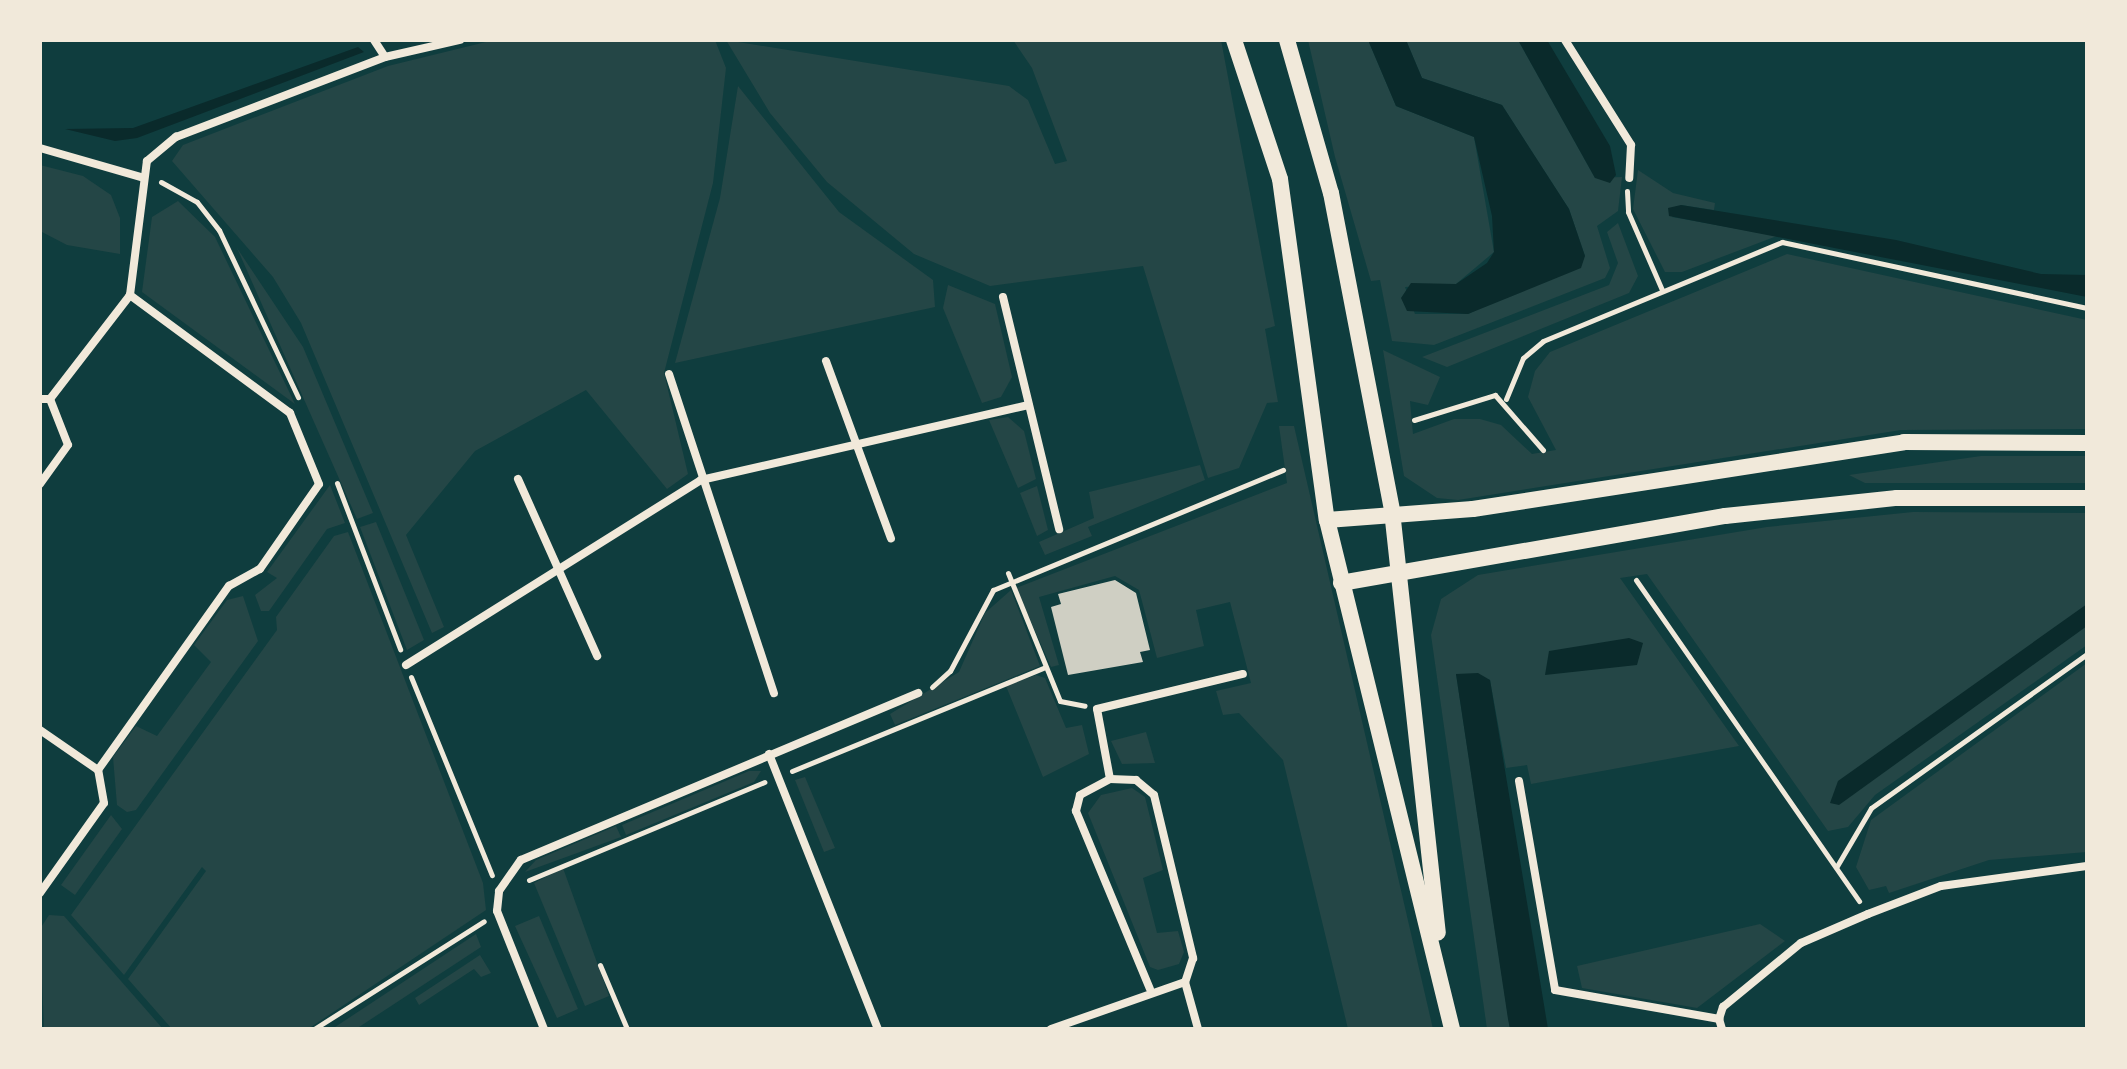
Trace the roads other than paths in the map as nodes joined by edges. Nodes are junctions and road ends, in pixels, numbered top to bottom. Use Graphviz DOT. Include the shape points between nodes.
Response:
graph roads {
  1 [pos="374,40"];
  2 [pos="460,40"];
  3 [pos="1234,40"];
  4 [pos="1287,40"];
  5 [pos="1565,40"];
  6 [pos="385,57"];
  7 [pos="40,148"];
  8 [pos="144,178"];
  9 [pos="1629,178"];
  10 [pos="130,295"];
  11 [pos="1003,297"];
  12 [pos="826,361"];
  13 [pos="669,374"];
  14 [pos="40,399"];
  15 [pos="50,399"];
  16 [pos="1029,405"];
  17 [pos="853,441"];
  18 [pos="2087,443"];
  19 [pos="518,479"];
  20 [pos="701,480"];
  21 [pos="40,484"];
  22 [pos="2087,498"];
  23 [pos="1392,511"];
  24 [pos="1327,520"];
  25 [pos="1059,529"];
  26 [pos="891,539"];
  27 [pos="560,565"];
  28 [pos="1399,576"];
  29 [pos="1341,583"];
  30 [pos="597,656"];
  31 [pos="406,665"];
  32 [pos="1243,674"];
  33 [pos="774,693"];
  34 [pos="918,693"];
  35 [pos="40,730"];
  36 [pos="769,754"];
  37 [pos="98,770"];
  38 [pos="1110,779"];
  39 [pos="1519,781"];
  40 [pos="2087,866"];
  41 [pos="40,893"];
  42 [pos="1185,982"];
  43 [pos="1150,989"];
  44 [pos="1444,990"];
  45 [pos="1719,1019"];
  46 [pos="544,1029"];
  47 [pos="878,1029"];
  48 [pos="1051,1029"];
  49 [pos="1198,1029"];
  50 [pos="1452,1029"];
  51 [pos="1722,1029"];
  1 -- 6 [label="street"];
  2 -- 6 [label="street"];
  3 -- 24 [label="main road" via="1280,179"];
  4 -- 23 [label="main road" via="1331,193"];
  5 -- 9 [label="street" via="1631,145"];
  6 -- 8 [label="street" via="176,137 158,147"];
  7 -- 8 [label="street"];
  8 -- 10 [label="street"];
  10 -- 15 [label="street"];
  10 -- 37 [label="street" via="290,413 319,484 260,569 229,586"];
  11 -- 16 [label="street"];
  12 -- 17 [label="street"];
  13 -- 20 [label="street"];
  14 -- 15 [label="street"];
  15 -- 21 [label="street" via="68,445"];
  16 -- 17 [label="street"];
  16 -- 25 [label="street"];
  17 -- 20 [label="street"];
  17 -- 26 [label="street"];
  18 -- 23 [label="main road" via="1904,442 1473,509"];
  19 -- 27 [label="street"];
  20 -- 27 [label="street"];
  20 -- 33 [label="street"];
  22 -- 28 [label="main road" via="1897,498 1725,516"];
  23 -- 24 [label="main road"];
  23 -- 28 [label="main road"];
  24 -- 29 [label="main road"];
  27 -- 30 [label="street"];
  27 -- 31 [label="street"];
  28 -- 29 [label="main road"];
  28 -- 44 [label="main road"];
  29 -- 44 [label="main road"];
  32 -- 38 [label="street" via="1097,709"];
  34 -- 36 [label="street"];
  35 -- 37 [label="street"];
  36 -- 46 [label="street" via="539,850 499,891 497,911"];
  36 -- 47 [label="street"];
  37 -- 41 [label="street" via="104,803"];
  38 -- 42 [label="street" via="1136,780 1154,795 1193,958"];
  38 -- 43 [label="street" via="1080,795 1076,811"];
  39 -- 45 [label="street" via="1555,990"];
  40 -- 45 [label="street" via="1941,886 1868,914 1801,943 1723,1007"];
  42 -- 43 [label="street"];
  42 -- 49 [label="street"];
  43 -- 48 [label="street"];
  44 -- 50 [label="main road"];
  45 -- 51 [label="street"];
}
